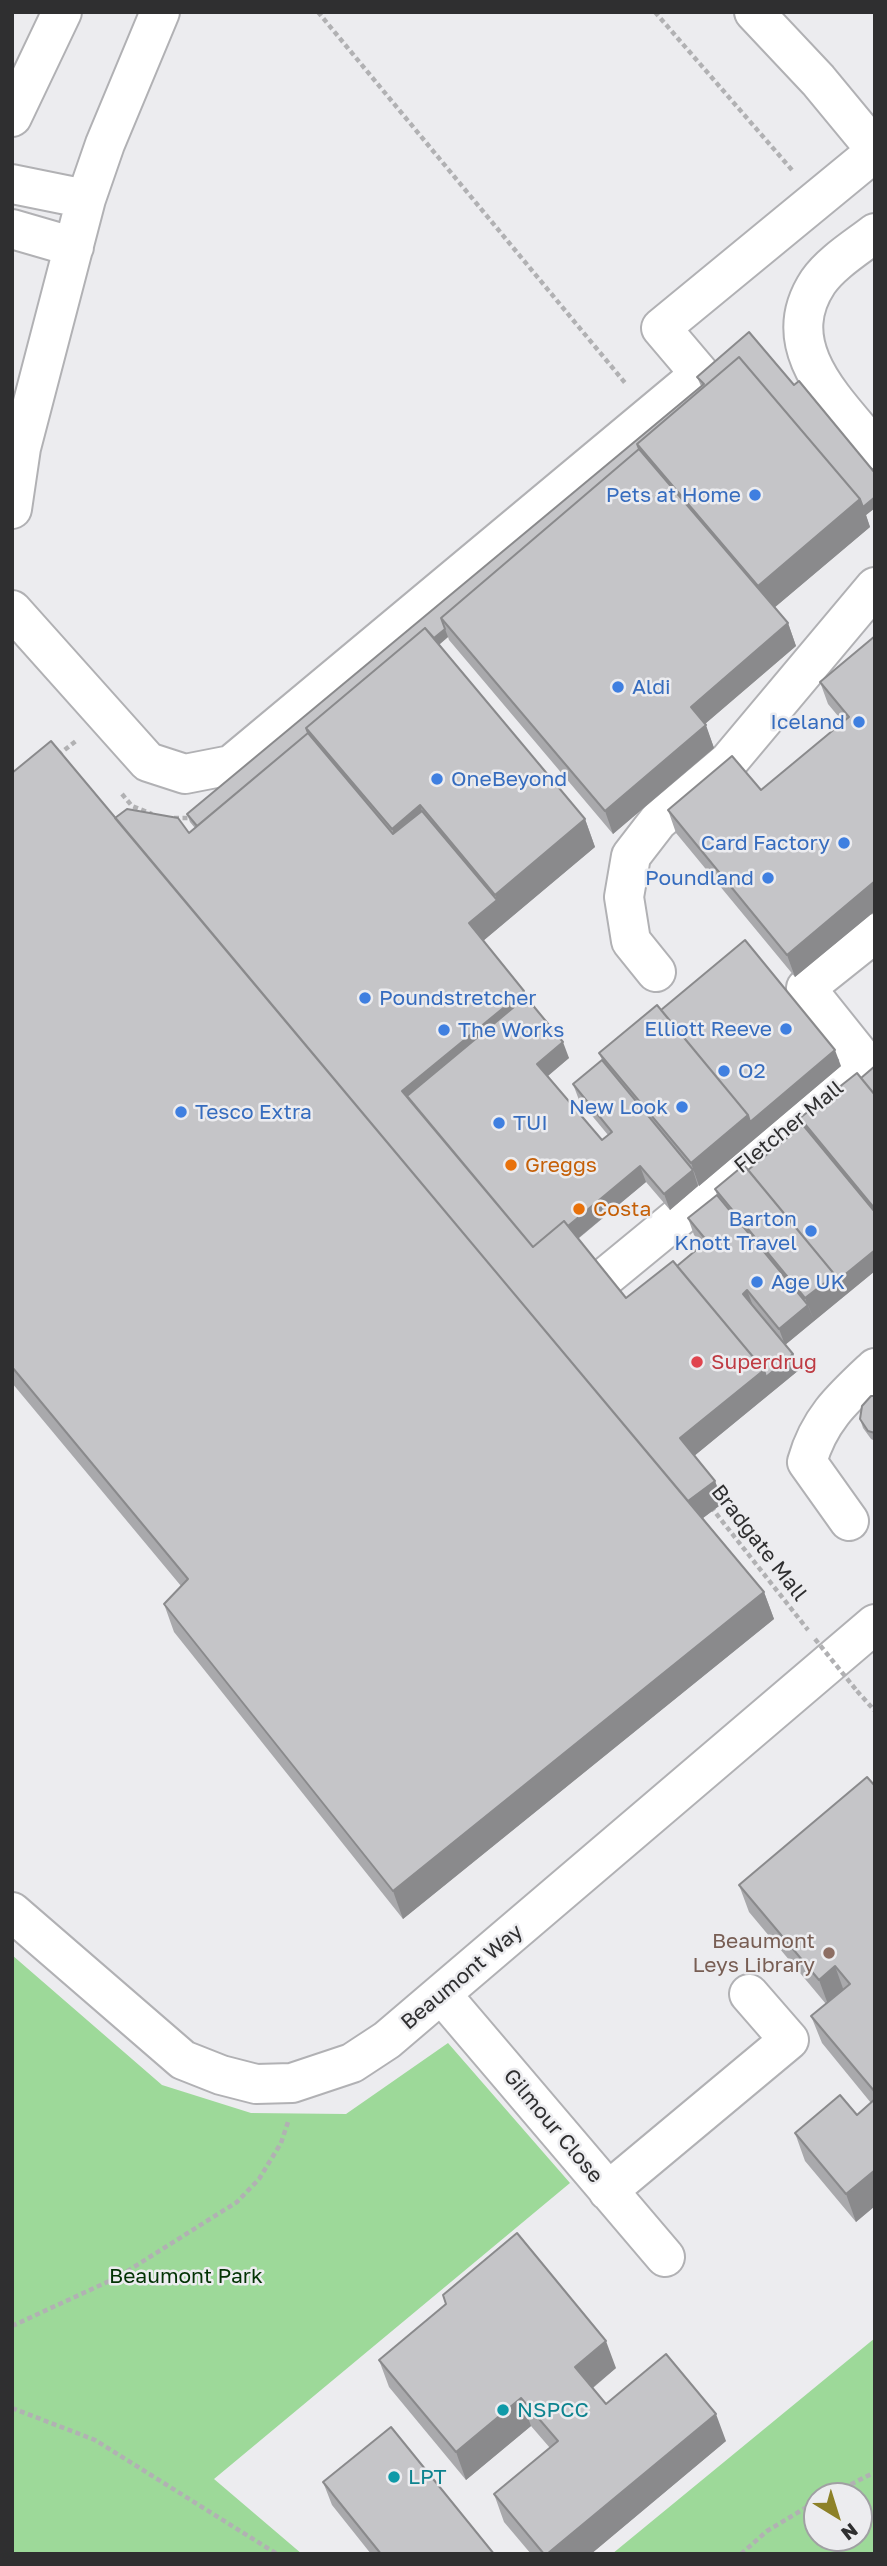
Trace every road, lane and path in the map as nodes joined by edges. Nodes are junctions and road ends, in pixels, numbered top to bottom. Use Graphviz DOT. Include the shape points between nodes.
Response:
graph roads {
  1 [pos="61,12"];
  2 [pos="160,12"];
  3 [pos="318,12"];
  4 [pos="655,12"];
  5 [pos="754,12"];
  6 [pos="12,117"];
  7 [pos="875,150"];
  8 [pos="12,184"];
  9 [pos="86,199"];
  10 [pos="818,199"];
  11 [pos="12,229"];
  12 [pos="875,233"];
  13 [pos="74,247"];
  14 [pos="651,415"];
  15 [pos="875,449"];
  16 [pos="12,509"];
  17 [pos="875,587"];
  18 [pos="12,610"];
  19 [pos="76,740"];
  20 [pos="45,757"];
  21 [pos="875,933"];
  22 [pos="656,972"];
  23 [pos="602,1280"];
  24 [pos="875,1368"];
  25 [pos="702,1496"];
  26 [pos="849,1521"];
  27 [pos="875,1625"];
  28 [pos="857,1691"];
  29 [pos="12,1912"];
  30 [pos="749,1994"];
  31 [pos="442,1996"];
  32 [pos="292,2083"];
  33 [pos="608,2190"];
  34 [pos="665,2257"];
  35 [pos="12,2326"];
  36 [pos="12,2408"];
  37 [pos="875,2472"];
  38 [pos="855,2482"];
  39 [pos="803,2509"];
  40 [pos="277,2554"];
  41 [pos="741,2554"];
  1 -- 6 [label="street"];
  2 -- 9 [label="street"];
  3 -- 14 [label="path"];
  4 -- 10 [label="path"];
  5 -- 7 [label="street" via="810,70"];
  7 -- 10 [label="street"];
  8 -- 9 [label="street"];
  9 -- 13 [label="street"];
  10 -- 14 [label="street" via="662,328 700,374"];
  11 -- 13 [label="street"];
  12 -- 15 [label="street" via="819,281 804,311 803,343 818,379"];
  13 -- 16 [label="street" via="21,448"];
  14 -- 18 [label="street" via="230,765 185,774 148,762"];
  17 -- 22 [label="street" via="729,761 658,821 631,856 624,897 631,941"];
  19 -- 20 [label="path" via="58,756"];
  21 -- 23 [label="street, Fletcher Mall" via="806,988 866,1063"];
  24 -- 26 [label="street" via="841,1400 814,1436 807,1462"];
  25 -- 28 [label="path, Bradgate Mall, bridge"];
  27 -- 31 [label="street, Beaumont Way"];
  29 -- 32 [label="street, Beaumont Way" via="183,2060 256,2084"];
  30 -- 33 [label="street" via="789,2039"];
  31 -- 32 [label="street, Beaumont Way" via="352,2063"];
  31 -- 33 [label="street, Gilmour Close"];
  32 -- 35 [label="path" via="293,2105 281,2143 259,2179 237,2202 118,2277"];
  33 -- 34 [label="street, Gilmour Close"];
  36 -- 40 [label="path" via="95,2440"];
  37 -- 38 [label="path"];
  39 -- 41 [label="path" via="767,2530"];
}
